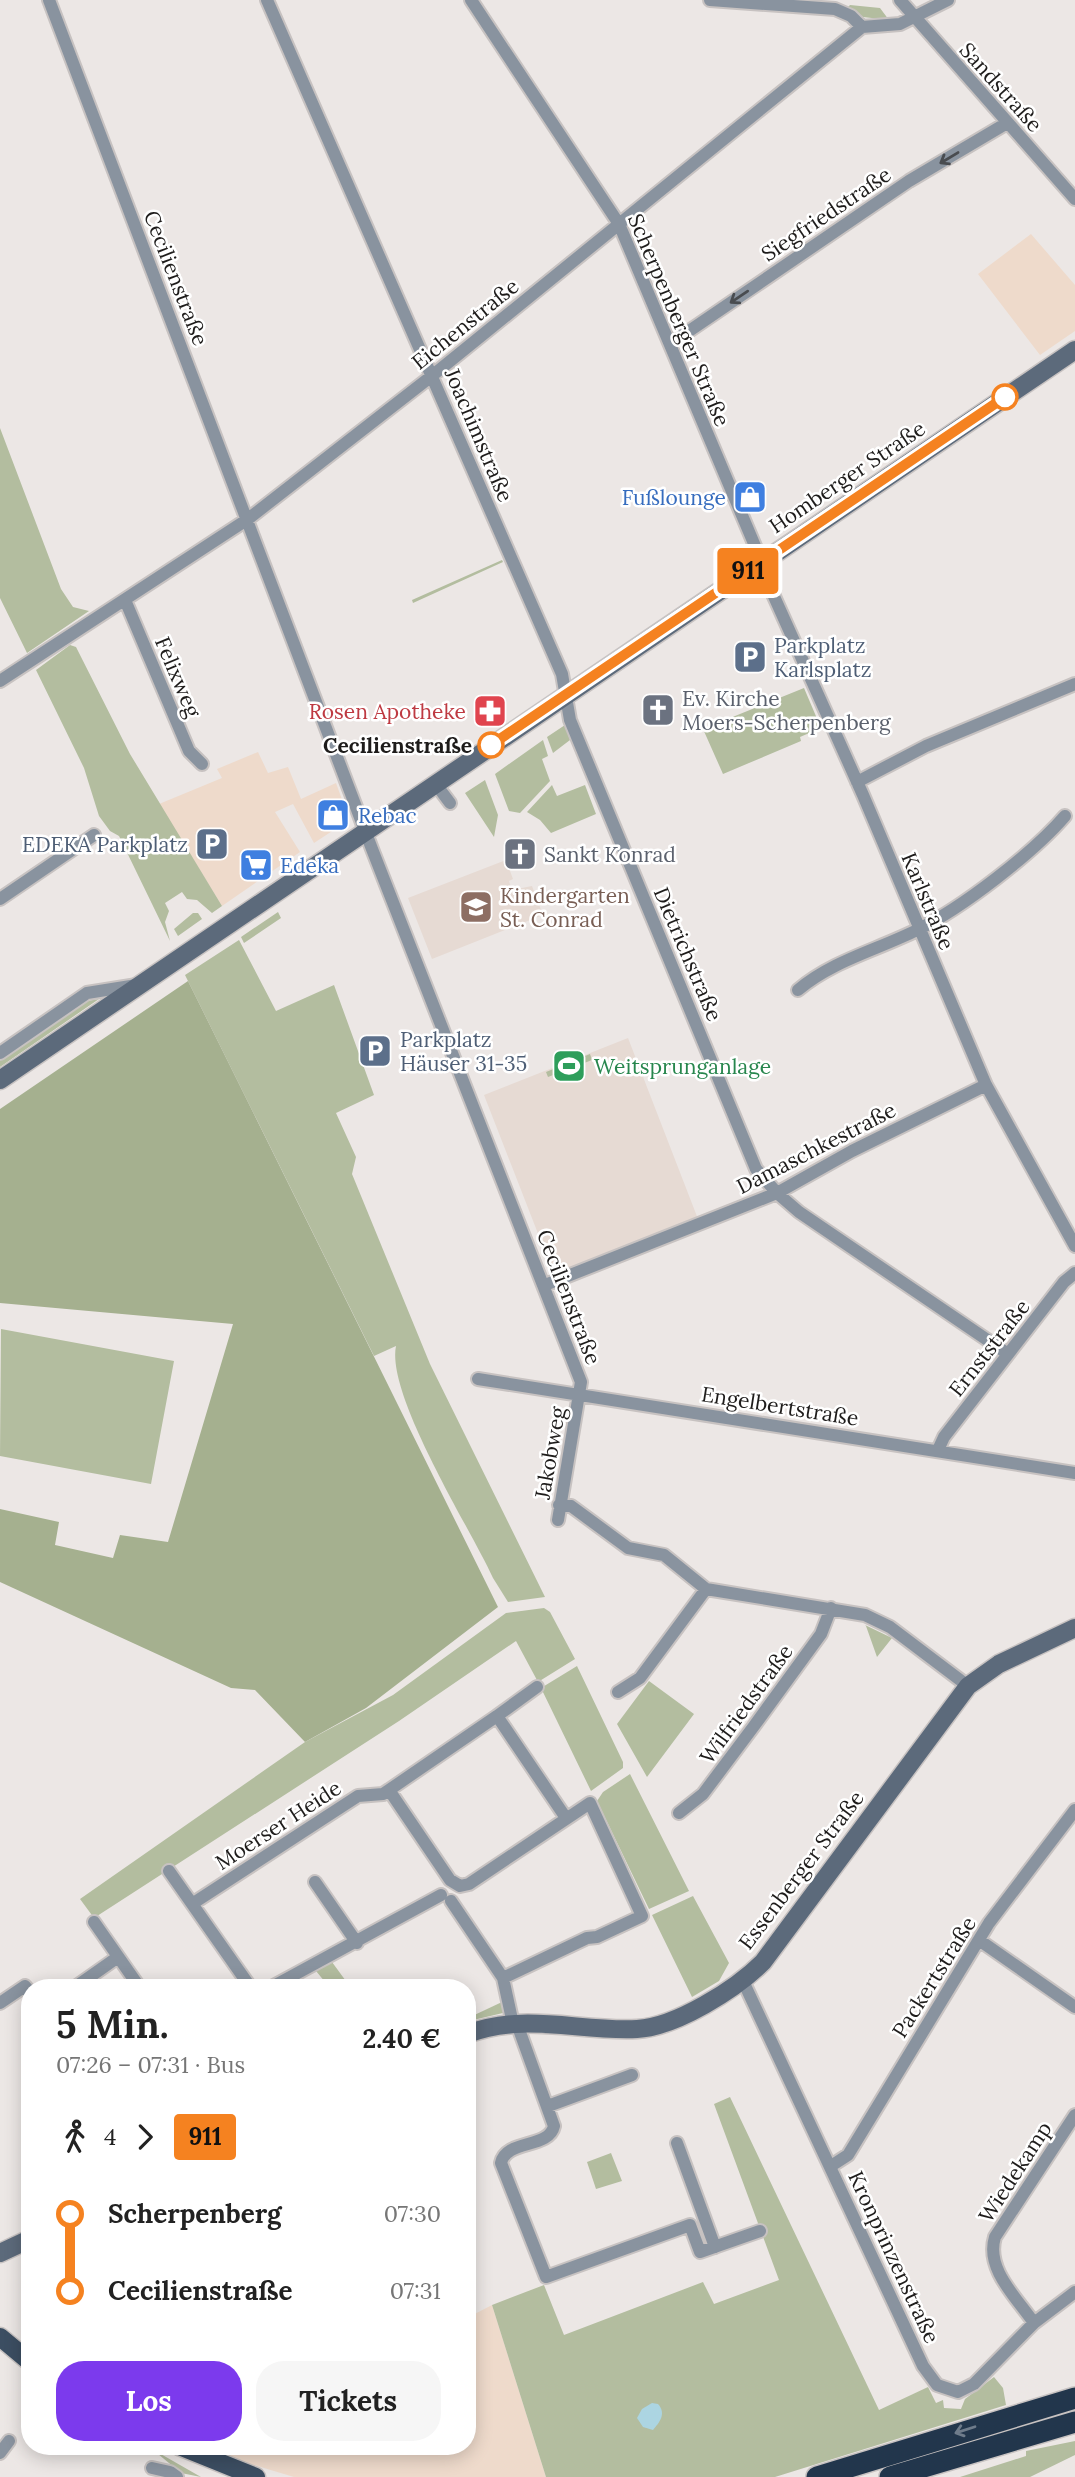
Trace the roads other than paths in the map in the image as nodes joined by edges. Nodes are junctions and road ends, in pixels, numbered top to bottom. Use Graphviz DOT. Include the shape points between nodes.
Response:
graph roads {
  1 [pos="267,0"];
  2 [pos="471,0"];
  3 [pos="710,0"];
  4 [pos="900,0"];
  5 [pos="948,0"];
  6 [pos="52,1"];
  7 [pos="914,18"];
  8 [pos="862,27"];
  9 [pos="1007,123"];
  10 [pos="1075,199"];
  11 [pos="619,223"];
  12 [pos="670,344"];
  13 [pos="1075,350"];
  14 [pos="433,375"];
  15 [pos="248,519"];
  16 [pos="761,562"];
  17 [pos="125,600"];
  18 [pos="0,681"];
  19 [pos="1075,684"];
  20 [pos="565,695"];
  21 [pos="202,764"];
  22 [pos="857,782"];
  23 [pos="435,783"];
  24 [pos="450,803"];
  25 [pos="1065,816"];
  26 [pos="366,831"];
  27 [pos="94,835"];
  28 [pos="0,898"];
  29 [pos="918,930"];
  30 [pos="141,984"];
  31 [pos="798,990"];
  32 [pos="0,1053"];
  33 [pos="0,1080"];
  34 [pos="986,1086"];
  35 [pos="777,1193"];
  36 [pos="1075,1246"];
  37 [pos="1075,1273"];
  38 [pos="545,1285"];
  39 [pos="1008,1354"];
  40 [pos="478,1379"];
  41 [pos="580,1394"];
  42 [pos="938,1450"];
  43 [pos="1075,1473"];
  44 [pos="559,1505"];
  45 [pos="558,1520"];
  46 [pos="706,1589"];
  47 [pos="831,1608"];
  48 [pos="1075,1628"];
  49 [pos="968,1686"];
  50 [pos="537,1687"];
  51 [pos="618,1692"];
  52 [pos="497,1716"];
  53 [pos="389,1790"];
  54 [pos="1075,1810"];
  55 [pos="679,1813"];
  56 [pos="566,1818"];
  57 [pos="169,1871"];
  58 [pos="315,1882"];
  59 [pos="455,1883"];
  60 [pos="446,1898"];
  61 [pos="192,1904"];
  62 [pos="94,1922"];
  63 [pos="979,1940"];
  64 [pos="357,1943"];
  65 [pos="118,1957"];
  66 [pos="503,1978"];
  67 [pos="87,1979"];
  68 [pos="134,1979"];
  69 [pos="245,1979"];
  70 [pos="287,1979"];
  71 [pos="743,1981"];
  72 [pos="21,1989"];
  73 [pos="0,2003"];
  74 [pos="1075,2007"];
  75 [pos="515,2024"];
  76 [pos="476,2032"];
  77 [pos="632,2075"];
  78 [pos="548,2106"];
  79 [pos="1075,2115"];
  80 [pos="677,2143"];
  81 [pos="831,2166"];
  82 [pos="705,2220"];
  83 [pos="690,2225"];
  84 [pos="760,2231"];
  85 [pos="21,2243"];
  86 [pos="715,2247"];
  87 [pos="0,2253"];
  88 [pos="1075,2292"];
  89 [pos="1034,2323"];
  90 [pos="0,2337"];
  91 [pos="21,2354"];
  92 [pos="1075,2398"];
  93 [pos="1075,2422"];
  94 [pos="1075,2431"];
  95 [pos="1031,2434"];
  96 [pos="9,2441"];
  97 [pos="0,2453"];
  98 [pos="201,2455"];
  99 [pos="152,2468"];
  100 [pos="177,2477"];
  101 [pos="256,2477"];
  102 [pos="817,2477"];
  103 [pos="890,2477"];
  1 -- 14 [label="street, Joachimstraße"];
  2 -- 11 [label="street, Scherpenberger Straße"];
  3 -- 8 [label="street" via="835,9"];
  4 -- 7 [label="street, Sandstraße"];
  5 -- 7 [label="street"];
  6 -- 15 [label="street, Cecilienstraße"];
  7 -- 8 [label="street" via="900,24"];
  7 -- 9 [label="street, Sandstraße"];
  8 -- 11 [label="street, Eichenstraße"];
  9 -- 10 [label="street, Sandstraße"];
  9 -- 12 [label="street, Siegfriedstraße, one-way" via="909,181"];
  11 -- 12 [label="street, Scherpenberger Straße"];
  11 -- 14 [label="street, Eichenstraße"];
  12 -- 16 [label="street, Scherpenberger Straße"];
  13 -- 16 [label="main road, Homberger Straße"];
  14 -- 15 [label="street, Eichenstraße"];
  14 -- 20 [label="street, Joachimstraße" via="562,674"];
  15 -- 17 [label="street, Eichenstraße"];
  15 -- 26 [label="street, Cecilienstraße"];
  16 -- 20 [label="main road, Homberger Straße"];
  16 -- 22 [label="street, Karlstraße"];
  17 -- 18 [label="street, Eichenstraße"];
  17 -- 21 [label="street, Felixweg" via="189,751"];
  19 -- 22 [label="street" via="926,746"];
  20 -- 23 [label="main road, Homberger Straße"];
  20 -- 35 [label="street, Dietrichstraße" via="570,720 756,1169"];
  22 -- 29 [label="street, Karlstraße"];
  23 -- 24 [label="street"];
  23 -- 26 [label="main road, Homberger Straße"];
  25 -- 29 [label="street" via="1044,840"];
  26 -- 30 [label="main road, Homberger Straße"];
  26 -- 38 [label="street, Cecilienstraße"];
  27 -- 28 [label="street"];
  29 -- 31 [label="street" via="816,975"];
  29 -- 34 [label="street, Karlstraße"];
  30 -- 32 [label="street, Homberger Straße" via="87,993"];
  30 -- 33 [label="main road, Homberger Straße"];
  34 -- 35 [label="street, Damaschkestraße"];
  34 -- 36 [label="street, Karlstraße"];
  35 -- 38 [label="street, Damaschkestraße"];
  35 -- 39 [label="street, Dietrichstraße"];
  37 -- 39 [label="street, Ernststraße"];
  38 -- 41 [label="street, Cecilienstraße" via="581,1382"];
  39 -- 42 [label="street, Ernststraße"];
  40 -- 41 [label="street, Engelbertstraße"];
  41 -- 42 [label="street, Engelbertstraße"];
  41 -- 44 [label="street, Jakobweg"];
  42 -- 43 [label="street, Engelbertstraße"];
  44 -- 45 [label="street, Jakobweg"];
  44 -- 46 [label="street" via="571,1506 628,1548 664,1555"];
  46 -- 47 [label="street"];
  46 -- 51 [label="street" via="640,1678"];
  47 -- 49 [label="street" via="865,1615 890,1627"];
  47 -- 55 [label="street, Wilfriedstraße" via="807,1654 703,1794"];
  48 -- 49 [label="main road, Essenberger Straße" via="999,1664"];
  49 -- 71 [label="main road, Essenberger Straße" via="763,1962"];
  50 -- 52 [label="street"];
  52 -- 53 [label="street"];
  52 -- 56 [label="street"];
  53 -- 59 [label="street"];
  53 -- 61 [label="street, Moerser Heide" via="358,1796"];
  54 -- 63 [label="street, Packertstraße"];
  56 -- 59 [label="street" via="469,1884"];
  56 -- 66 [label="street" via="590,1803 642,1916"];
  57 -- 61 [label="street"];
  58 -- 64 [label="street"];
  59 -- 60 [label="street"];
  60 -- 64 [label="street"];
  60 -- 66 [label="street"];
  61 -- 69 [label="street"];
  62 -- 65 [label="street"];
  63 -- 74 [label="street"];
  63 -- 81 [label="street, Packertstraße" via="848,2155"];
  64 -- 70 [label="street"];
  65 -- 67 [label="street"];
  65 -- 68 [label="street"];
  66 -- 75 [label="street"];
  71 -- 75 [label="main road, Essenberger Straße" via="696,2008 646,2028"];
  71 -- 81 [label="street, Kronprinzenstraße"];
  72 -- 73 [label="street"];
  75 -- 76 [label="main road, Essenberger Straße"];
  75 -- 78 [label="street"];
  77 -- 78 [label="street"];
  78 -- 83 [label="street" via="553,2132 508,2151 501,2163 546,2277"];
  79 -- 89 [label="street, Wiedekamp" via="991,2249 998,2272"];
  80 -- 82 [label="street"];
  81 -- 89 [label="street, Kronprinzenstraße" via="862,2240 923,2366 937,2385 950,2392 967,2389"];
  82 -- 83 [label="street"];
  82 -- 86 [label="street"];
  83 -- 86 [label="street" via="699,2252"];
  84 -- 86 [label="street"];
  85 -- 87 [label="main road"];
  88 -- 89 [label="street, Kronprinzenstraße"];
  90 -- 91 [label="main road"];
  92 -- 102 [label="highway, one-way"];
  93 -- 95 [label="highway"];
  94 -- 95 [label="highway"];
  95 -- 103 [label="highway"];
  96 -- 97 [label="street"];
  98 -- 101 [label="main road"];
  99 -- 100 [label="street"];
}
